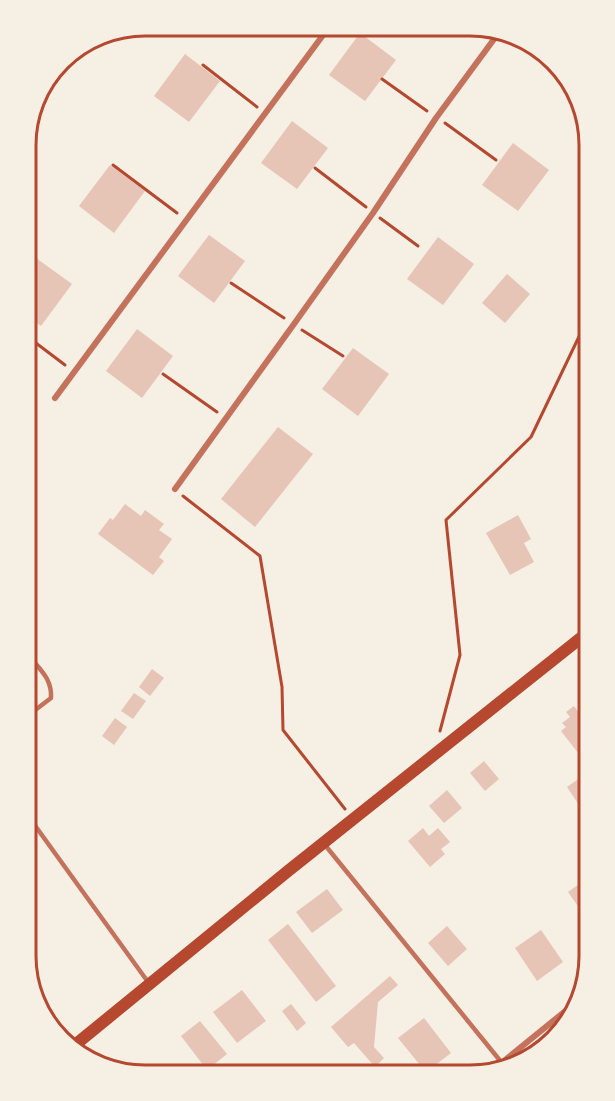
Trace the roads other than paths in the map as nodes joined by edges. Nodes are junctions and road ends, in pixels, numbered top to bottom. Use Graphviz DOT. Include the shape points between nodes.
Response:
graph roads {
  1 [pos="322,36"];
  2 [pos="494,39"];
  3 [pos="55,398"];
  4 [pos="175,489"];
  5 [pos="579,639"];
  6 [pos="36,664"];
  7 [pos="36,709"];
  8 [pos="36,827"];
  9 [pos="323,843"];
  10 [pos="150,984"];
  11 [pos="562,1014"];
  12 [pos="78,1043"];
  13 [pos="511,1057"];
  14 [pos="499,1061"];
  1 -- 3 [label="street"];
  2 -- 4 [label="street"];
  5 -- 9 [label="main road"];
  6 -- 7 [label="lane" via="46,676 51,698"];
  8 -- 10 [label="lane"];
  9 -- 10 [label="main road"];
  9 -- 14 [label="lane"];
  10 -- 12 [label="main road"];
  11 -- 13 [label="street"];
}
